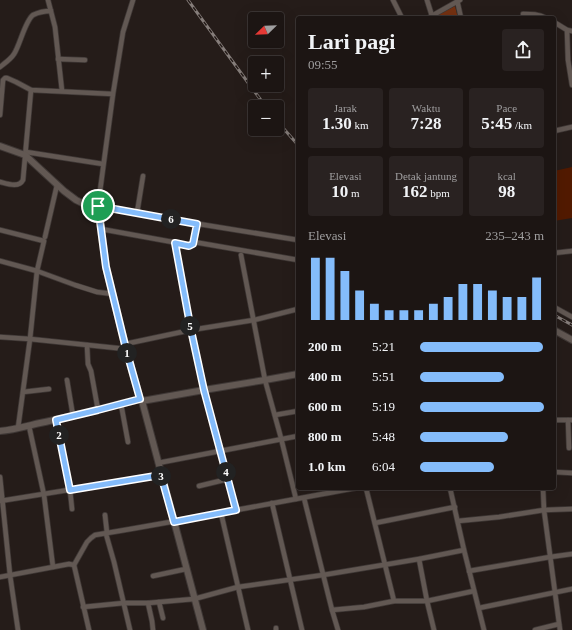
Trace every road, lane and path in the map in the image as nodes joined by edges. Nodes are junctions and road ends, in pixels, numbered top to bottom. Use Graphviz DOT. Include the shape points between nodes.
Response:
graph roads {
  1 [pos="48,0"];
  2 [pos="133,0"];
  3 [pos="393,0"];
  4 [pos="427,0"];
  5 [pos="458,1"];
  6 [pos="51,11"];
  7 [pos="522,14"];
  8 [pos="401,16"];
  9 [pos="430,16"];
  10 [pos="432,16"];
  11 [pos="461,16"];
  12 [pos="541,16"];
  13 [pos="556,23"];
  14 [pos="571,30"];
  15 [pos="58,59"];
  16 [pos="85,60"];
  17 [pos="0,67"];
  18 [pos="572,85"];
  19 [pos="31,90"];
  20 [pos="62,91"];
  21 [pos="113,94"];
  22 [pos="0,115"];
  23 [pos="572,127"];
  24 [pos="556,131"];
  25 [pos="0,146"];
  26 [pos="26,154"];
  27 [pos="103,164"];
  28 [pos="143,176"];
  29 [pos="0,182"];
  30 [pos="57,185"];
  31 [pos="98,206"];
  32 [pos="137,213"];
  33 [pos="197,224"];
  34 [pos="101,229"];
  35 [pos="0,230"];
  36 [pos="44,237"];
  37 [pos="296,240"];
  38 [pos="194,242"];
  39 [pos="175,243"];
  40 [pos="572,251"];
  41 [pos="556,253"];
  42 [pos="241,255"];
  43 [pos="296,260"];
  44 [pos="0,261"];
  45 [pos="37,271"];
  46 [pos="113,294"];
  47 [pos="556,308"];
  48 [pos="296,310"];
  49 [pos="572,317"];
  50 [pos="254,320"];
  51 [pos="191,330"];
  52 [pos="556,331"];
  53 [pos="0,337"];
  54 [pos="30,339"];
  55 [pos="572,340"];
  56 [pos="87,345"];
  57 [pos="125,347"];
  58 [pos="296,374"];
  59 [pos="67,380"];
  60 [pos="265,380"];
  61 [pos="49,389"];
  62 [pos="204,390"];
  63 [pos="23,392"];
  64 [pos="141,400"];
  65 [pos="121,404"];
  66 [pos="98,410"];
  67 [pos="296,411"];
  68 [pos="275,415"];
  69 [pos="73,416"];
  70 [pos="56,420"];
  71 [pos="556,420"];
  72 [pos="570,420"];
  73 [pos="29,426"];
  74 [pos="18,428"];
  75 [pos="0,431"];
  76 [pos="296,436"];
  77 [pos="281,438"];
  78 [pos="128,442"];
  79 [pos="568,448"];
  80 [pos="220,451"];
  81 [pos="158,463"];
  82 [pos="556,472"];
  83 [pos="572,473"];
  84 [pos="161,475"];
  85 [pos="0,477"];
  86 [pos="228,479"];
  87 [pos="199,486"];
  88 [pos="70,490"];
  89 [pos="346,490"];
  90 [pos="367,490"];
  91 [pos="451,490"];
  92 [pos="543,490"];
  93 [pos="44,495"];
  94 [pos="304,498"];
  95 [pos="296,499"];
  96 [pos="1,501"];
  97 [pos="272,503"];
  98 [pos="455,507"];
  99 [pos="72,509"];
  100 [pos="572,509"];
  101 [pos="236,510"];
  102 [pos="544,510"];
  103 [pos="221,513"];
  104 [pos="105,514"];
  105 [pos="458,521"];
  106 [pos="174,522"];
  107 [pos="375,523"];
  108 [pos="106,534"];
  109 [pos="464,550"];
  110 [pos="572,554"];
  111 [pos="550,557"];
  112 [pos="419,558"];
  113 [pos="386,564"];
  114 [pos="74,565"];
  115 [pos="53,567"];
  116 [pos="186,569"];
  117 [pos="469,571"];
  118 [pos="10,575"];
  119 [pos="323,575"];
  120 [pos="153,576"];
  121 [pos="0,577"];
  122 [pos="290,579"];
  123 [pos="238,587"];
  124 [pos="572,589"];
  125 [pos="474,591"];
  126 [pos="555,592"];
  127 [pos="194,599"];
  128 [pos="394,601"];
  129 [pos="427,601"];
  130 [pos="159,602"];
  131 [pos="124,603"];
  132 [pos="148,603"];
  133 [pos="83,607"];
  134 [pos="479,608"];
  135 [pos="332,610"];
  136 [pos="163,618"];
  137 [pos="560,624"];
  138 [pos="18,630"];
  139 [pos="89,630"];
  140 [pos="130,630"];
  141 [pos="153,630"];
  142 [pos="203,630"];
  143 [pos="248,630"];
  144 [pos="302,630"];
  145 [pos="338,630"];
  146 [pos="434,630"];
  147 [pos="484,630"];
  148 [pos="535,630"];
  149 [pos="560,630"];
  1 -- 6 [label="street"];
  2 -- 21 [label="street" via="122,32"];
  3 -- 8 [label="street"];
  4 -- 9 [label="street"];
  5 -- 10 [label="street"];
  5 -- 11 [label="street"];
  6 -- 15 [label="street"];
  6 -- 17 [label="street" via="31,16 14,54"];
  7 -- 12 [label="street"];
  13 -- 14 [label="street"];
  14 -- 18 [label="street" via="568,60"];
  15 -- 16 [label="street"];
  15 -- 20 [label="street"];
  19 -- 20 [label="street"];
  19 -- 22 [label="street" via="4,78"];
  19 -- 26 [label="street"];
  20 -- 21 [label="street"];
  21 -- 27 [label="street"];
  23 -- 24 [label="street"];
  25 -- 26 [label="street"];
  26 -- 27 [label="street"];
  26 -- 29 [label="street" via="22,183 16,185"];
  26 -- 30 [label="street"];
  27 -- 31 [label="street"];
  28 -- 32 [label="street"];
  30 -- 31 [label="street" via="78,202"];
  30 -- 36 [label="street"];
  31 -- 32 [label="street"];
  31 -- 34 [label="street"];
  32 -- 33 [label="street"];
  33 -- 37 [label="street"];
  33 -- 38 [label="street"];
  34 -- 39 [label="street"];
  34 -- 46 [label="street"];
  35 -- 45 [label="street" via="44,241"];
  38 -- 39 [label="street" via="191,245"];
  38 -- 43 [label="street"];
  39 -- 51 [label="street"];
  40 -- 41 [label="street"];
  42 -- 50 [label="street"];
  44 -- 45 [label="street"];
  45 -- 46 [label="street" via="97,292"];
  45 -- 54 [label="street"];
  46 -- 57 [label="street"];
  47 -- 49 [label="street"];
  48 -- 50 [label="street"];
  50 -- 51 [label="street"];
  50 -- 60 [label="street"];
  51 -- 57 [label="street"];
  51 -- 62 [label="street"];
  52 -- 55 [label="street"];
  53 -- 54 [label="street"];
  54 -- 56 [label="street"];
  54 -- 63 [label="street"];
  56 -- 57 [label="street"];
  56 -- 66 [label="street" via="88,364"];
  57 -- 64 [label="street"];
  58 -- 60 [label="street"];
  59 -- 69 [label="street"];
  60 -- 62 [label="street"];
  60 -- 68 [label="street"];
  61 -- 63 [label="street"];
  62 -- 64 [label="street"];
  62 -- 80 [label="street"];
  63 -- 74 [label="street"];
  64 -- 65 [label="street"];
  64 -- 81 [label="street"];
  65 -- 66 [label="street"];
  65 -- 78 [label="street"];
  66 -- 69 [label="street"];
  67 -- 68 [label="street"];
  68 -- 77 [label="street"];
  69 -- 70 [label="street"];
  70 -- 73 [label="street"];
  70 -- 88 [label="street"];
  71 -- 72 [label="street"];
  72 -- 79 [label="street"];
  73 -- 74 [label="street"];
  73 -- 93 [label="street"];
  74 -- 75 [label="street"];
  76 -- 77 [label="street"];
  77 -- 80 [label="street"];
  77 -- 95 [label="street"];
  80 -- 81 [label="street"];
  80 -- 86 [label="street"];
  81 -- 84 [label="street"];
  82 -- 83 [label="street"];
  84 -- 88 [label="street"];
  84 -- 106 [label="street"];
  85 -- 96 [label="street"];
  86 -- 87 [label="street"];
  86 -- 101 [label="street"];
  88 -- 93 [label="street"];
  88 -- 99 [label="street"];
  89 -- 94 [label="street"];
  90 -- 107 [label="street"];
  91 -- 98 [label="street"];
  92 -- 102 [label="street"];
  93 -- 96 [label="street"];
  93 -- 115 [label="street"];
  94 -- 95 [label="street"];
  94 -- 119 [label="street"];
  95 -- 97 [label="street"];
  96 -- 118 [label="street"];
  97 -- 101 [label="street"];
  97 -- 122 [label="street"];
  98 -- 105 [label="street"];
  98 -- 107 [label="street"];
  100 -- 102 [label="street"];
  101 -- 103 [label="street"];
  102 -- 105 [label="street"];
  102 -- 111 [label="street"];
  103 -- 106 [label="street"];
  103 -- 123 [label="street"];
  104 -- 108 [label="street"];
  105 -- 109 [label="street"];
  106 -- 108 [label="street"];
  106 -- 116 [label="street"];
  107 -- 113 [label="street"];
  108 -- 114 [label="street" via="91,538"];
  108 -- 131 [label="street"];
  109 -- 112 [label="street"];
  109 -- 117 [label="street"];
  110 -- 111 [label="street"];
  111 -- 117 [label="street"];
  111 -- 126 [label="street"];
  112 -- 113 [label="street"];
  112 -- 129 [label="street"];
  113 -- 119 [label="street"];
  113 -- 128 [label="street"];
  114 -- 115 [label="street"];
  114 -- 133 [label="street"];
  115 -- 118 [label="street"];
  116 -- 120 [label="street"];
  116 -- 127 [label="street"];
  117 -- 125 [label="street"];
  118 -- 121 [label="street"];
  118 -- 138 [label="street"];
  119 -- 122 [label="street"];
  119 -- 135 [label="street"];
  122 -- 123 [label="street"];
  122 -- 144 [label="street"];
  123 -- 127 [label="street"];
  123 -- 143 [label="street"];
  124 -- 126 [label="street"];
  125 -- 129 [label="street"];
  125 -- 134 [label="street"];
  126 -- 134 [label="street"];
  126 -- 137 [label="street"];
  127 -- 130 [label="street"];
  127 -- 142 [label="street"];
  128 -- 129 [label="street"];
  128 -- 135 [label="street"];
  129 -- 146 [label="street"];
  130 -- 132 [label="street"];
  130 -- 136 [label="street"];
  131 -- 132 [label="street"];
  131 -- 133 [label="street"];
  131 -- 140 [label="street"];
  132 -- 141 [label="street"];
  133 -- 139 [label="street"];
  134 -- 147 [label="street"];
  135 -- 145 [label="street"];
  137 -- 148 [label="street"];
  137 -- 149 [label="street"];
}
